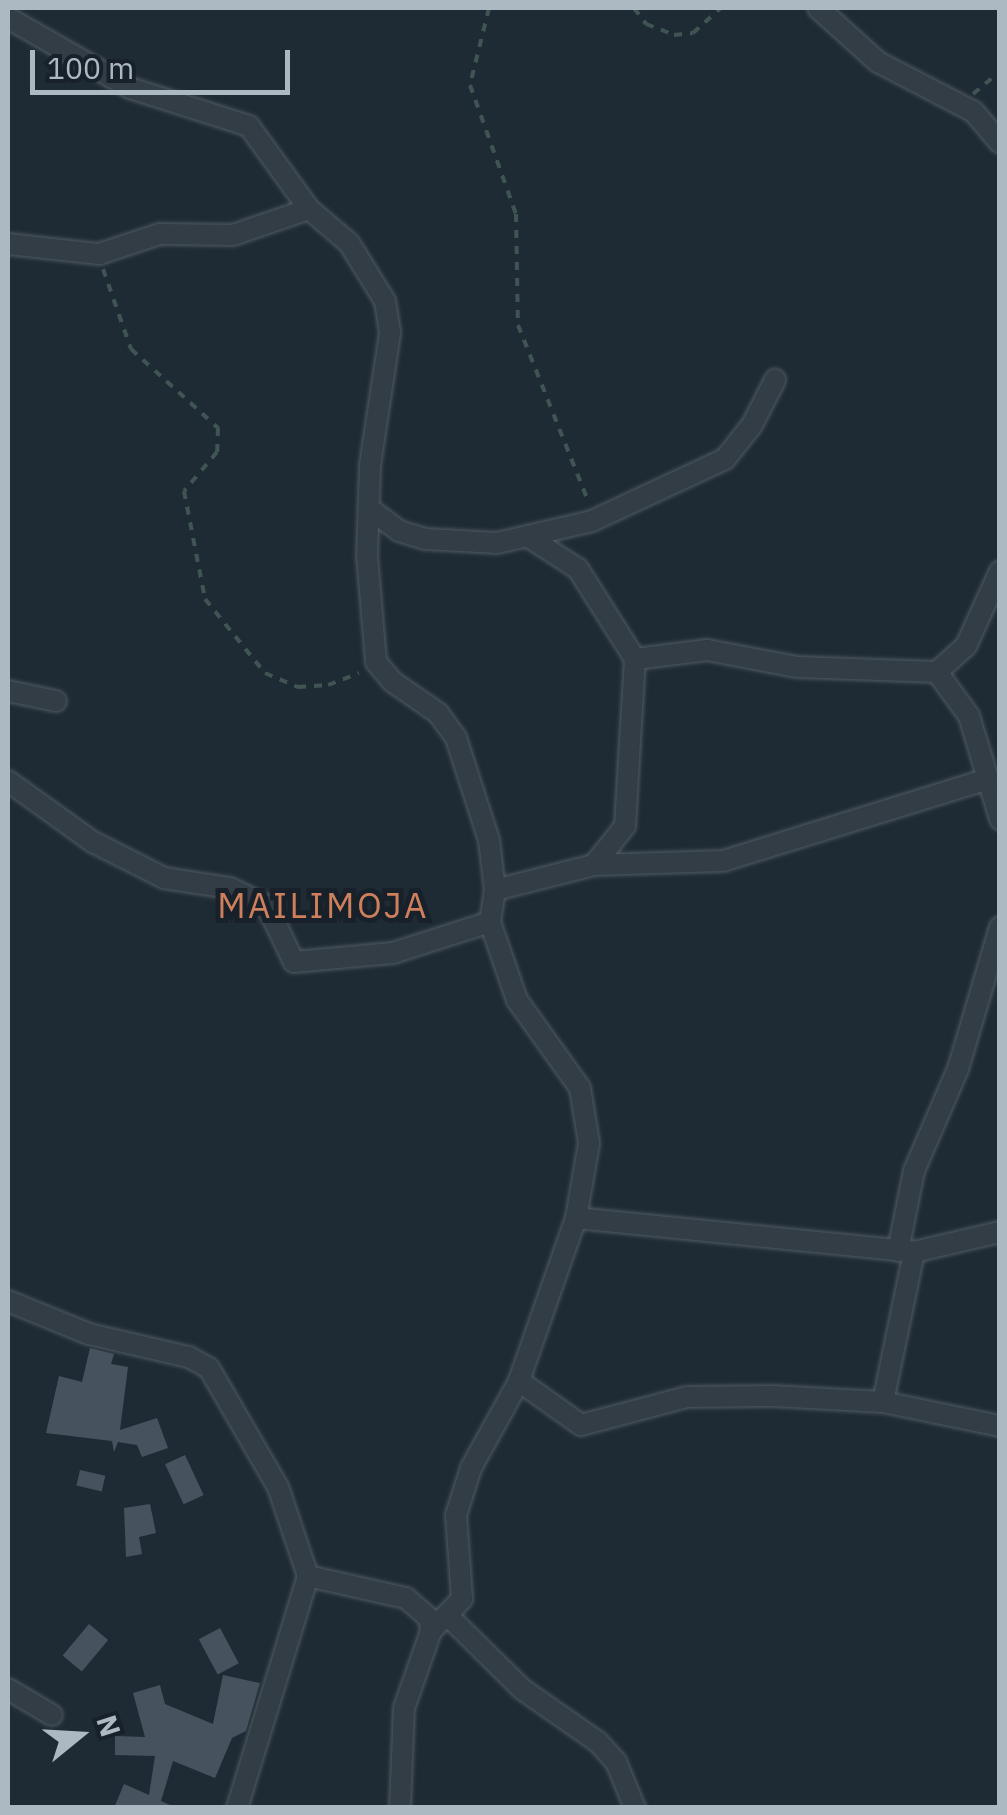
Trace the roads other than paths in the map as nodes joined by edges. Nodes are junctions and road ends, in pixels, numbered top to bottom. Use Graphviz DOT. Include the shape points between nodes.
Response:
graph roads {
  1 [pos="818,8"];
  2 [pos="8,18"];
  3 [pos="1000,143"];
  4 [pos="308,209"];
  5 [pos="8,244"];
  6 [pos="775,380"];
  7 [pos="370,509"];
  8 [pos="530,538"];
  9 [pos="1000,572"];
  10 [pos="635,660"];
  11 [pos="936,672"];
  12 [pos="8,691"];
  13 [pos="56,700"];
  14 [pos="988,779"];
  15 [pos="8,781"];
  16 [pos="1000,820"];
  17 [pos="594,865"];
  18 [pos="495,890"];
  19 [pos="490,922"];
  20 [pos="1000,927"];
  21 [pos="576,1218"];
  22 [pos="1000,1232"];
  23 [pos="906,1252"];
  24 [pos="8,1301"];
  25 [pos="519,1381"];
  26 [pos="882,1402"];
  27 [pos="1000,1426"];
  28 [pos="308,1576"];
  29 [pos="462,1599"];
  30 [pos="447,1615"];
  31 [pos="431,1631"];
  32 [pos="474,1635"];
  33 [pos="8,1689"];
  34 [pos="52,1715"];
  35 [pos="237,1808"];
  36 [pos="400,1808"];
  37 [pos="635,1808"];
  1 -- 3 [label="street" via="878,62 961,104"];
  2 -- 4 [label="street" via="130,88 249,126"];
  4 -- 5 [label="street" via="233,235 160,234 99,254"];
  4 -- 7 [label="street" via="350,244 385,302 390,334"];
  6 -- 8 [label="street" via="725,458 592,521"];
  7 -- 8 [label="street" via="399,531 426,539"];
  7 -- 18 [label="street" via="376,662 438,713 456,738 489,840"];
  8 -- 10 [label="street" via="578,569"];
  9 -- 11 [label="street" via="966,646"];
  10 -- 11 [label="street" via="707,650 797,666"];
  10 -- 17 [label="street" via="625,826"];
  11 -- 14 [label="street" via="969,716"];
  12 -- 13 [label="street"];
  14 -- 16 [label="street"];
  14 -- 17 [label="street" via="723,861"];
  15 -- 19 [label="street" via="94,842 164,878 230,888 268,906 294,962 393,953"];
  17 -- 18 [label="street"];
  18 -- 19 [label="street"];
  19 -- 21 [label="street" via="516,1000 580,1088 587,1114"];
  20 -- 23 [label="street" via="958,1068 914,1170"];
  21 -- 23 [label="street"];
  21 -- 25 [label="street"];
  22 -- 23 [label="street"];
  23 -- 26 [label="street"];
  24 -- 28 [label="street" via="89,1334 189,1357 209,1368 278,1487"];
  25 -- 26 [label="street" via="592,1426 688,1398"];
  25 -- 29 [label="street" via="471,1468 456,1515"];
  26 -- 27 [label="street"];
  28 -- 31 [label="street" via="406,1598 429,1618"];
  28 -- 35 [label="street"];
  29 -- 30 [label="street"];
  29 -- 32 [label="street"];
  30 -- 31 [label="street"];
  30 -- 32 [label="street"];
  31 -- 36 [label="street" via="404,1708"];
  32 -- 37 [label="street" via="522,1688 616,1762"];
  33 -- 34 [label="street"];
}
